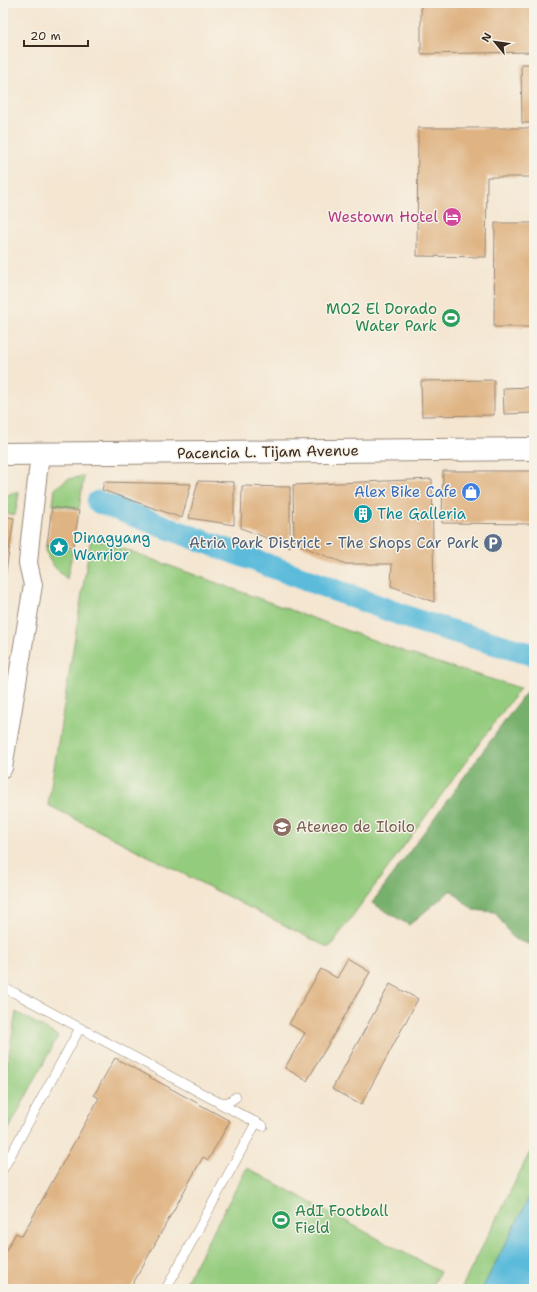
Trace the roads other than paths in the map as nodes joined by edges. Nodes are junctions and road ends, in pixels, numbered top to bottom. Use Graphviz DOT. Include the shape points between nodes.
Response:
graph roads {
  1 [pos="534,449"];
  2 [pos="3,454"];
  3 [pos="40,454"];
  4 [pos="3,768"];
  5 [pos="3,988"];
  6 [pos="80,1028"];
  7 [pos="236,1097"];
  8 [pos="216,1102"];
  9 [pos="3,1169"];
  10 [pos="166,1289"];
  1 -- 3 [label="street, Pacencia L. Tijam Avenue"];
  2 -- 3 [label="street, Pacencia L. Tijam Avenue"];
  3 -- 4 [label="street" via="28,563 33,585"];
  5 -- 6 [label="lane"];
  6 -- 8 [label="lane"];
  6 -- 9 [label="lane"];
  7 -- 8 [label="lane" via="227,1103"];
  8 -- 10 [label="lane" via="260,1124"];
}
